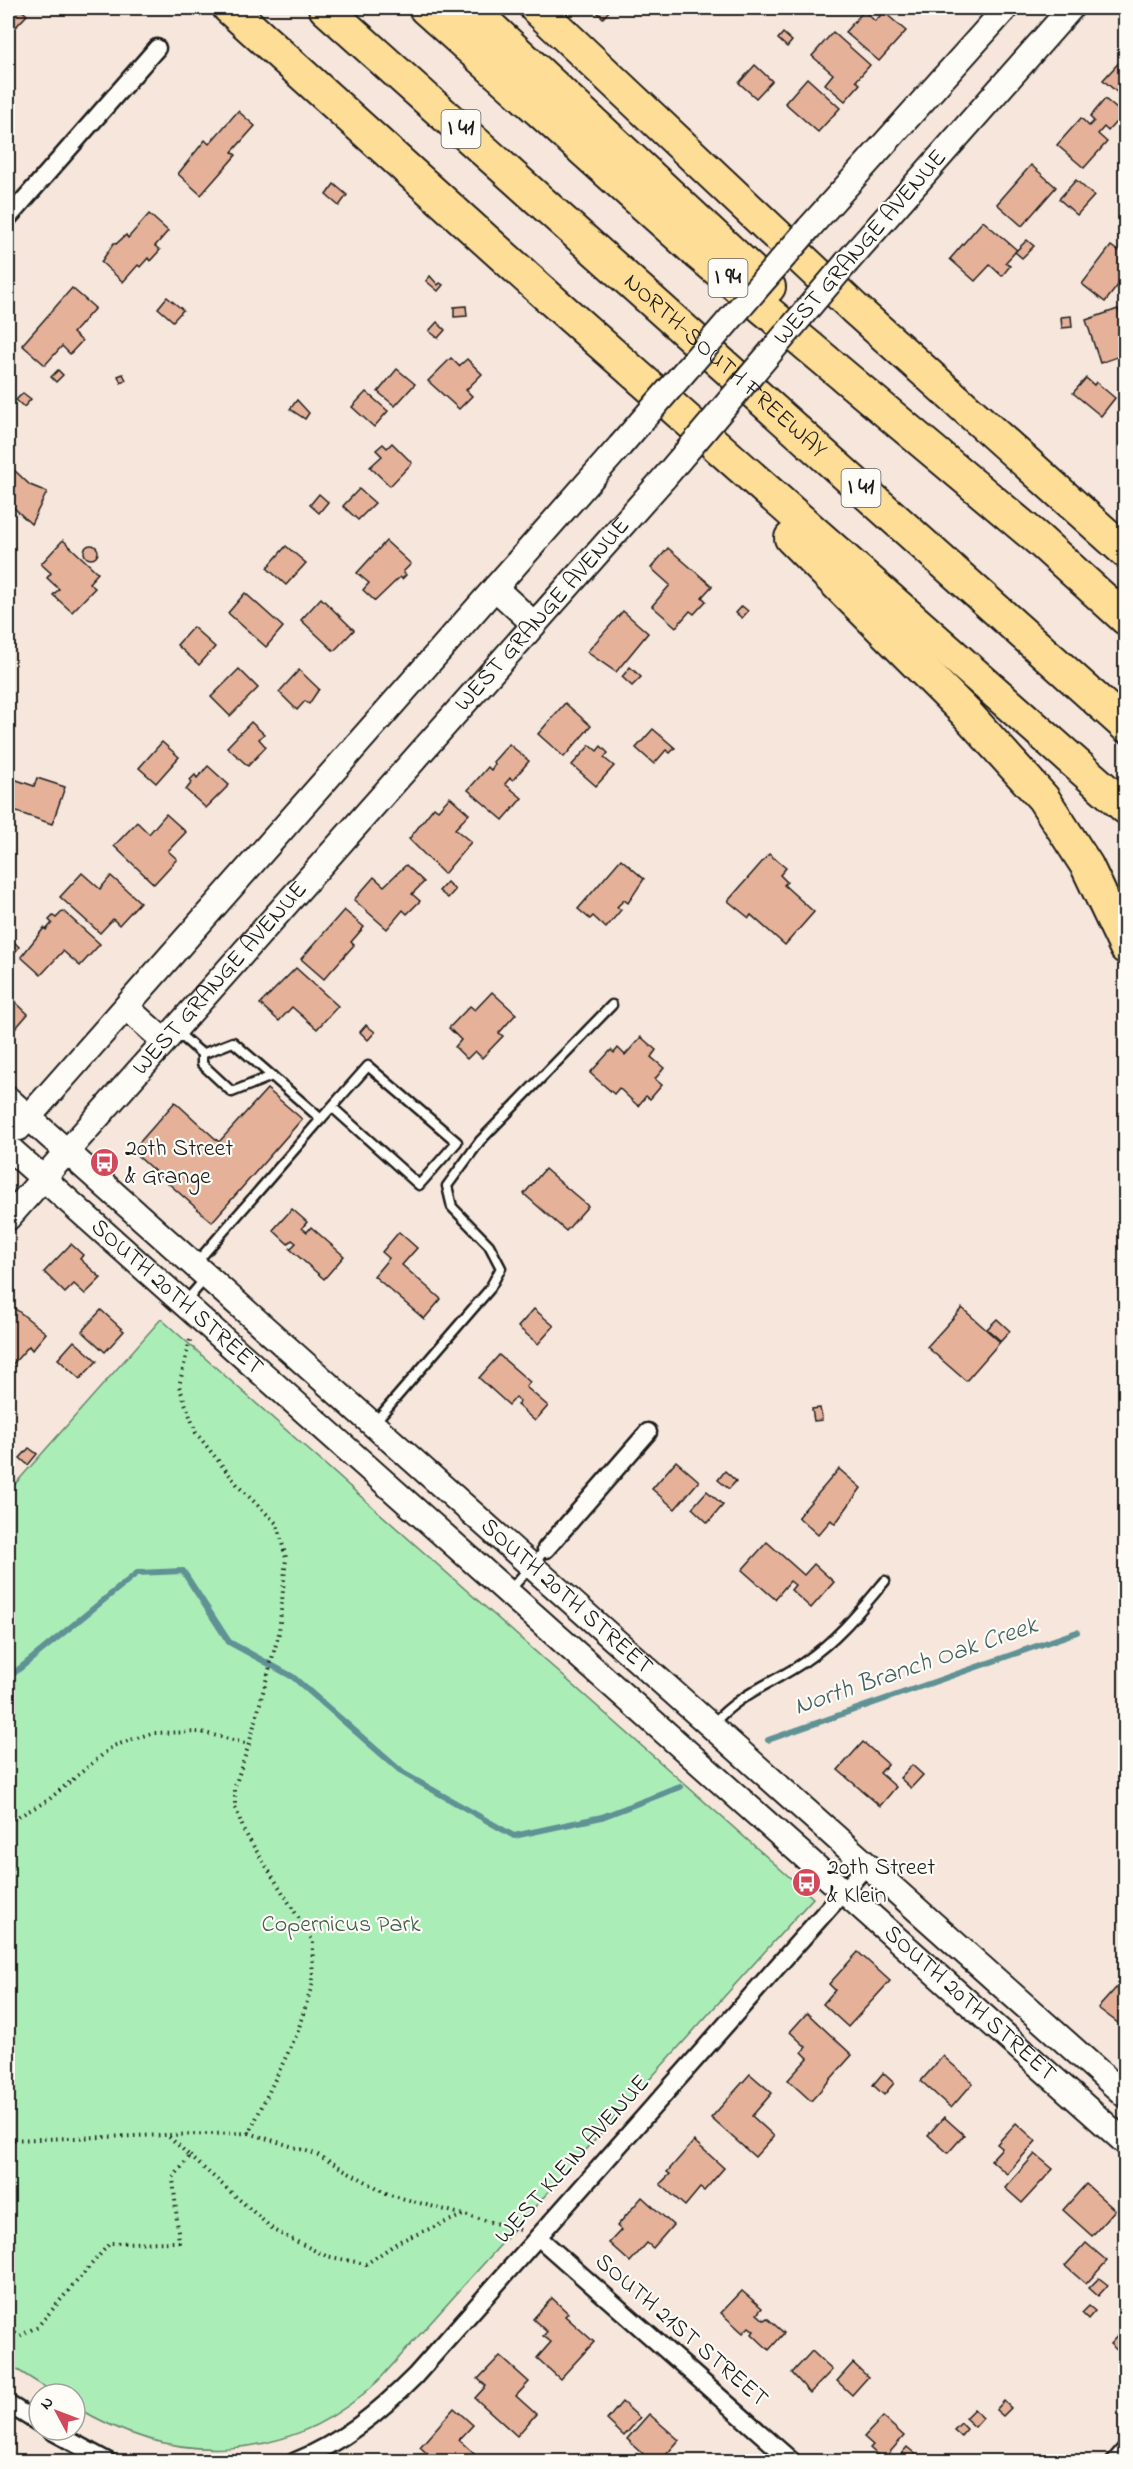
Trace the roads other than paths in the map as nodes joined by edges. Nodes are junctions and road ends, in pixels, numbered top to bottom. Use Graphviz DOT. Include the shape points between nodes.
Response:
graph roads {
  1 [pos="229,8"];
  2 [pos="326,8"];
  3 [pos="425,8"];
  4 [pos="471,8"];
  5 [pos="536,8"];
  6 [pos="1005,8"];
  7 [pos="1071,8"];
  8 [pos="157,48"];
  9 [pos="8,218"];
  10 [pos="554,302"];
  11 [pos="1039,540"];
  12 [pos="1125,552"];
  13 [pos="495,588"];
  14 [pos="1125,619"];
  15 [pos="534,624"];
  16 [pos="1125,726"];
  17 [pos="1125,808"];
  18 [pos="1125,948"];
  19 [pos="612,1005"];
  20 [pos="126,1007"];
  21 [pos="169,1035"];
  22 [pos="202,1054"];
  23 [pos="272,1076"];
  24 [pos="8,1099"];
  25 [pos="332,1107"];
  26 [pos="28,1118"];
  27 [pos="321,1119"];
  28 [pos="8,1142"];
  29 [pos="8,1147"];
  30 [pos="66,1151"];
  31 [pos="43,1178"];
  32 [pos="8,1218"];
  33 [pos="200,1271"];
  34 [pos="184,1304"];
  35 [pos="373,1425"];
  36 [pos="648,1432"];
  37 [pos="539,1558"];
  38 [pos="885,1581"];
  39 [pos="508,1593"];
  40 [pos="711,1726"];
  41 [pos="867,1864"];
  42 [pos="843,1892"];
  43 [pos="1125,2096"];
  44 [pos="1125,2143"];
  45 [pos="538,2237"];
  46 [pos="8,2404"];
  47 [pos="27,2416"];
  48 [pos="72,2442"];
  49 [pos="1125,2449"];
  50 [pos="109,2462"];
  51 [pos="294,2462"];
  52 [pos="794,2462"];
  53 [pos="1114,2462"];
  1 -- 10 [label="highway"];
  2 -- 16 [label="highway, NORTH-SOUTH FREEWAY / I 41"];
  3 -- 11 [label="highway, I 94" via="700,255"];
  4 -- 11 [label="highway"];
  5 -- 12 [label="highway" via="854,308"];
  6 -- 13 [label="street, WEST GRANGE AVENUE, bridge"];
  7 -- 15 [label="street, WEST GRANGE AVENUE, bridge"];
  8 -- 9 [label="street"];
  10 -- 17 [label="highway"];
  10 -- 18 [label="highway" via="966,713 1043,798 1087,866"];
  11 -- 14 [label="highway"];
  13 -- 15 [label="street"];
  13 -- 20 [label="street, WEST GRANGE AVENUE"];
  15 -- 21 [label="street, WEST GRANGE AVENUE"];
  19 -- 35 [label="lane" via="480,1141 447,1186 452,1207 489,1245 501,1269 489,1290"];
  20 -- 21 [label="street"];
  20 -- 26 [label="street, WEST GRANGE AVENUE"];
  21 -- 22 [label="lane"];
  21 -- 30 [label="street, WEST GRANGE AVENUE"];
  22 -- 23 [label="lane" via="233,1042"];
  22 -- 23 [label="lane" via="202,1064 232,1092"];
  23 -- 27 [label="lane"];
  24 -- 26 [label="street, SOUTH 20TH STREET"];
  25 -- 25 [label="lane" via="368,1066 457,1142 419,1185"];
  25 -- 27 [label="lane"];
  26 -- 28 [label="street, WEST GRANGE AVENUE"];
  26 -- 30 [label="street, SOUTH 20TH STREET"];
  27 -- 33 [label="lane"];
  29 -- 31 [label="street, SOUTH 20TH STREET"];
  30 -- 31 [label="street, WEST GRANGE AVENUE"];
  30 -- 33 [label="street, SOUTH 20TH STREET"];
  31 -- 32 [label="street, WEST GRANGE AVENUE"];
  31 -- 34 [label="street, SOUTH 20TH STREET"];
  33 -- 34 [label="lane"];
  33 -- 35 [label="street, SOUTH 20TH STREET"];
  34 -- 39 [label="street, SOUTH 20TH STREET"];
  35 -- 37 [label="street, SOUTH 20TH STREET"];
  36 -- 37 [label="street"];
  37 -- 39 [label="lane"];
  37 -- 40 [label="street, SOUTH 20TH STREET"];
  38 -- 40 [label="lane" via="841,1633 823,1648 802,1664 739,1698"];
  39 -- 42 [label="street, SOUTH 20TH STREET"];
  40 -- 41 [label="street, SOUTH 20TH STREET"];
  41 -- 42 [label="street, WEST KLEIN AVENUE"];
  41 -- 43 [label="street, SOUTH 20TH STREET"];
  42 -- 44 [label="street, SOUTH 20TH STREET"];
  42 -- 45 [label="street, WEST KLEIN AVENUE"];
  45 -- 51 [label="street, WEST KLEIN AVENUE" via="385,2407 358,2428"];
  45 -- 52 [label="street, SOUTH 21ST STREET"];
  46 -- 47 [label="street"];
  48 -- 50 [label="street"];
  49 -- 53 [label="street"];
}
